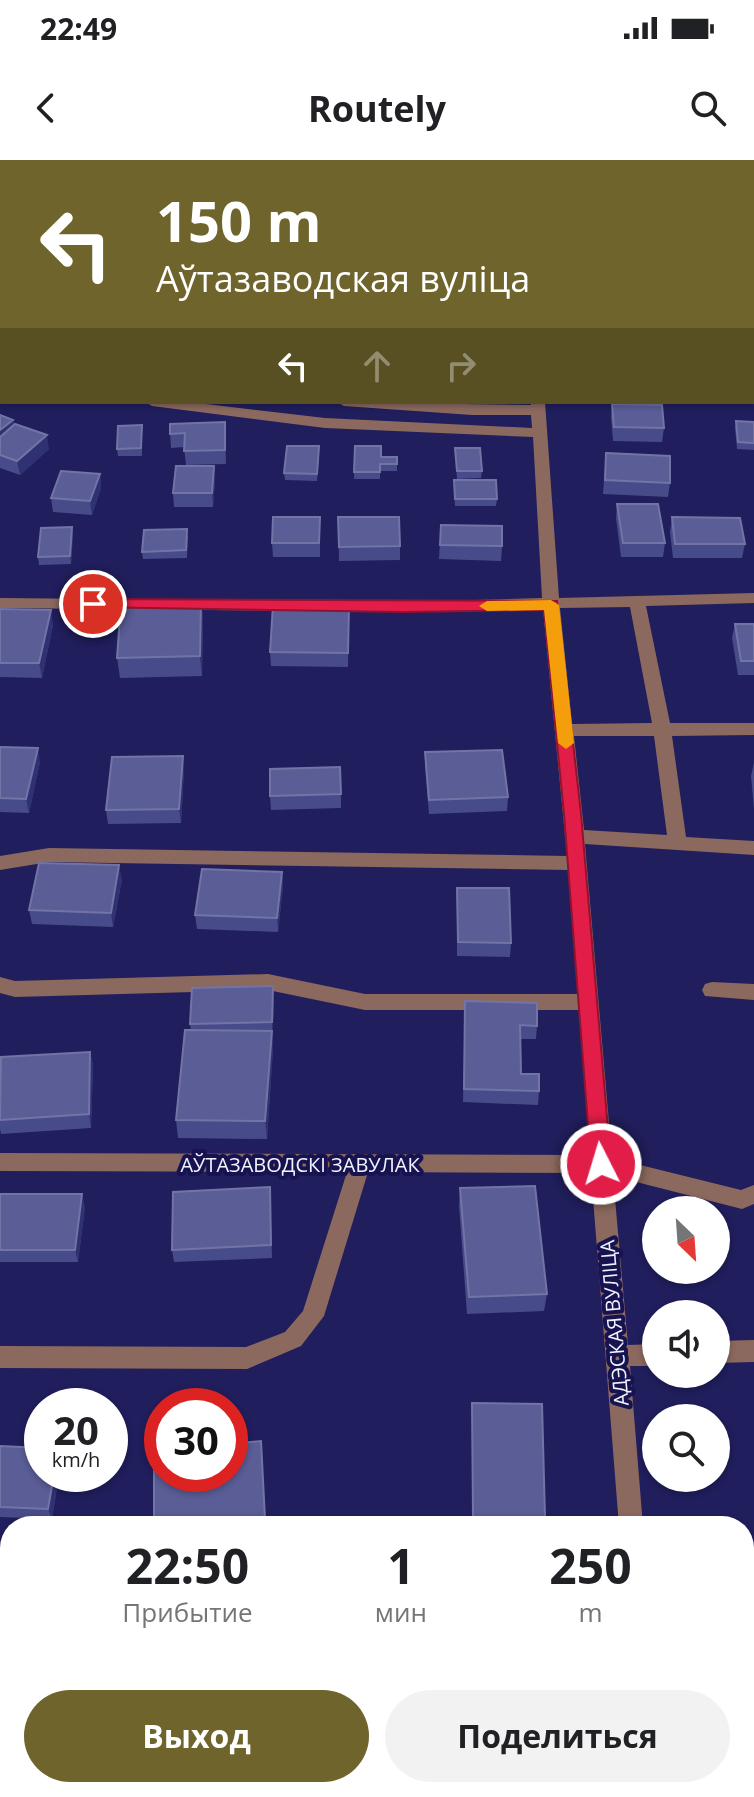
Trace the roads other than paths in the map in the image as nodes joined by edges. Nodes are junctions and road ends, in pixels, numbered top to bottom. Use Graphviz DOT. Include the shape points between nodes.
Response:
graph roads {
  1 [pos="168,404"];
  2 [pos="408,404"];
  3 [pos="472,406"];
  4 [pos="538,406"];
  5 [pos="540,433"];
  6 [pos="754,598"];
  7 [pos="637,602"];
  8 [pos="0,603"];
  9 [pos="551,605"];
  10 [pos="662,728"];
  11 [pos="754,729"];
  12 [pos="565,730"];
  13 [pos="574,836"];
  14 [pos="677,843"];
  15 [pos="754,848"];
  16 [pos="0,863"];
  17 [pos="576,863"];
  18 [pos="0,985"];
  19 [pos="712,990"];
  20 [pos="754,992"];
  21 [pos="588,1002"];
  22 [pos="0,1162"];
  23 [pos="360,1164"];
  24 [pos="601,1164"];
  25 [pos="754,1194"];
  26 [pos="754,1351"];
  27 [pos="730,1352"];
  28 [pos="642,1355"];
  29 [pos="617,1356"];
  30 [pos="0,1357"];
  31 [pos="630,1516"];
  1 -- 5 [label="street" via="325,423"];
  2 -- 3 [label="street"];
  3 -- 4 [label="street"];
  4 -- 5 [label="street, АДЭСКАЯ ВУЛІЦА"];
  5 -- 9 [label="street, АДЭСКАЯ ВУЛІЦА"];
  6 -- 7 [label="street"];
  7 -- 9 [label="street"];
  7 -- 10 [label="street"];
  8 -- 9 [label="street"];
  9 -- 12 [label="street, АДЭСКАЯ ВУЛІЦА"];
  10 -- 11 [label="street"];
  10 -- 12 [label="street"];
  10 -- 14 [label="street"];
  12 -- 13 [label="street, АДЭСКАЯ ВУЛІЦА"];
  13 -- 14 [label="street"];
  13 -- 17 [label="street, АДЭСКАЯ ВУЛІЦА"];
  14 -- 15 [label="street"];
  16 -- 17 [label="street" via="49,855"];
  17 -- 21 [label="street, АДЭСКАЯ ВУЛІЦА"];
  18 -- 21 [label="street" via="15,989 268,982 365,1002"];
  19 -- 20 [label="street"];
  21 -- 24 [label="street, АДЭСКАЯ ВУЛІЦА"];
  22 -- 23 [label="street, АЎТАЗАВОДСКІ ЗАВУЛАК"];
  23 -- 24 [label="street, АЎТАЗАВОДСКІ ЗАВУЛАК"];
  23 -- 30 [label="street" via="313,1316 293,1339 247,1358"];
  24 -- 25 [label="street, АЎТАЗАВОДСКІ ЗАВУЛАК" via="742,1200"];
  24 -- 29 [label="street, АДЭСКАЯ ВУЛІЦА"];
  26 -- 27 [label="street"];
  28 -- 29 [label="street"];
  29 -- 31 [label="street, АДЭСКАЯ ВУЛІЦА"];
}
